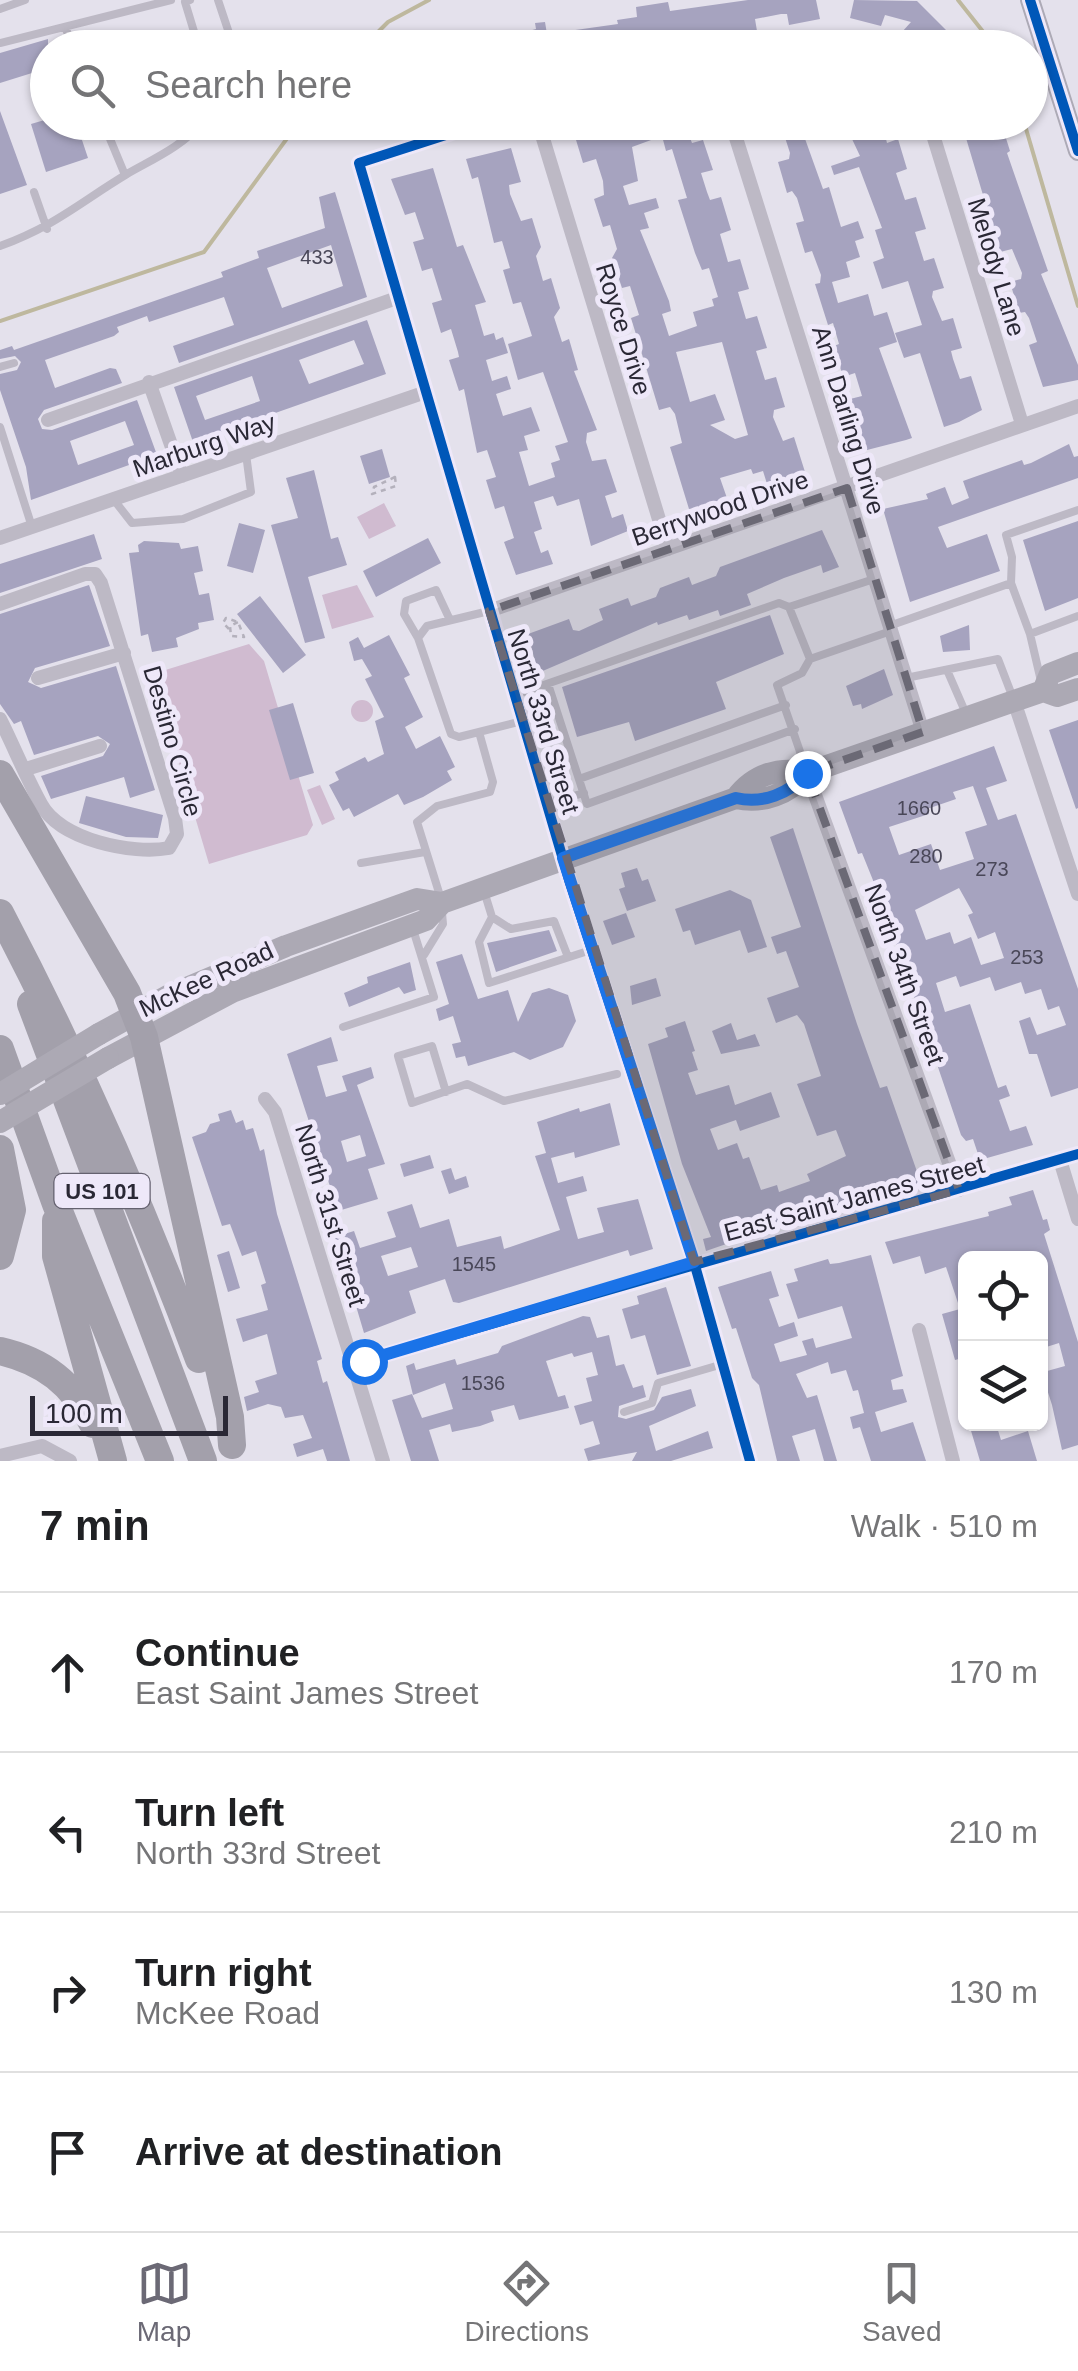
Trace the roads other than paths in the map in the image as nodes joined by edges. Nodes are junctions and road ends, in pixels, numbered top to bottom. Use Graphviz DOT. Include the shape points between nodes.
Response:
graph roads {
  1 [pos="25,0"];
  2 [pos="172,0"];
  3 [pos="218,0"];
  4 [pos="1030,0"];
  5 [pos="188,1"];
  6 [pos="0,8"];
  7 [pos="66,30"];
  8 [pos="195,30"];
  9 [pos="228,30"];
  10 [pos="1040,30"];
  11 [pos="30,37"];
  12 [pos="0,43"];
  13 [pos="1048,57"];
  14 [pos="110,140"];
  15 [pos="187,140"];
  16 [pos="430,140"];
  17 [pos="543,140"];
  18 [pos="737,140"];
  19 [pos="935,140"];
  20 [pos="1078,151"];
  21 [pos="125,175"];
  22 [pos="34,192"];
  23 [pos="47,229"];
  24 [pos="0,246"];
  25 [pos="397,298"];
  26 [pos="14,363"];
  27 [pos="0,367"];
  28 [pos="150,382"];
  29 [pos="423,393"];
  30 [pos="1078,406"];
  31 [pos="48,420"];
  32 [pos="1022,424"];
  33 [pos="0,427"];
  34 [pos="246,454"];
  35 [pos="182,476"];
  36 [pos="847,488"];
  37 [pos="114,500"];
  38 [pos="1078,510"];
  39 [pos="32,528"];
  40 [pos="0,538"];
  41 [pos="668,549"];
  42 [pos="874,579"];
  43 [pos="1011,583"];
  44 [pos="0,604"];
  45 [pos="788,607"];
  46 [pos="489,611"];
  47 [pos="1078,616"];
  48 [pos="450,620"];
  49 [pos="890,628"];
  50 [pos="1030,634"];
  51 [pos="418,638"];
  52 [pos="124,653"];
  53 [pos="810,659"];
  54 [pos="1078,664"];
  55 [pos="946,670"];
  56 [pos="38,678"];
  57 [pos="906,678"];
  58 [pos="548,684"];
  59 [pos="1078,689"];
  60 [pos="1043,691"];
  61 [pos="514,696"];
  62 [pos="1014,700"];
  63 [pos="786,705"];
  64 [pos="967,717"];
  65 [pos="0,720"];
  66 [pos="522,721"];
  67 [pos="794,729"];
  68 [pos="479,732"];
  69 [pos="924,732"];
  70 [pos="100,746"];
  71 [pos="13,771"];
  72 [pos="807,773"];
  73 [pos="579,778"];
  74 [pos="584,793"];
  75 [pos="548,803"];
  76 [pos="425,852"];
  77 [pos="563,858"];
  78 [pos="361,863"];
  79 [pos="483,888"];
  80 [pos="1078,894"];
  81 [pos="442,903"];
  82 [pos="0,914"];
  83 [pos="492,917"];
  84 [pos="0,922"];
  85 [pos="412,925"];
  86 [pos="591,950"];
  87 [pos="424,954"];
  88 [pos="568,958"];
  89 [pos="140,1026"];
  90 [pos="343,1027"];
  91 [pos="0,1048"];
  92 [pos="617,1074"];
  93 [pos="446,1092"];
  94 [pos="0,1094"];
  95 [pos="265,1100"];
  96 [pos="0,1122"];
  97 [pos="0,1149"];
  98 [pos="1078,1154"];
  99 [pos="1060,1160"];
  100 [pos="960,1190"];
  101 [pos="56,1204"];
  102 [pos="1078,1219"];
  103 [pos="0,1256"];
  104 [pos="694,1262"];
  105 [pos="920,1330"];
  106 [pos="0,1351"];
  107 [pos="353,1364"];
  108 [pos="723,1364"];
  109 [pos="624,1412"];
  110 [pos="235,1453"];
  111 [pos="0,1456"];
  112 [pos="70,1461"];
  113 [pos="112,1461"];
  114 [pos="160,1461"];
  115 [pos="203,1461"];
  116 [pos="382,1461"];
  117 [pos="750,1461"];
  118 [pos="952,1461"];
  1 -- 6 [label="lane"];
  2 -- 5 [label="lane"];
  2 -- 7 [label="lane"];
  3 -- 9 [label="lane"];
  4 -- 10 [label="main road"];
  5 -- 8 [label="lane"];
  11 -- 12 [label="lane"];
  13 -- 20 [label="main road"];
  14 -- 21 [label="lane"];
  15 -- 21 [label="lane"];
  16 -- 25 [label="street, North 33rd Street" via="359,163"];
  17 -- 41 [label="street, Royce Drive"];
  18 -- 36 [label="street, Ann Darling Drive"];
  19 -- 32 [label="street, Melody Lane"];
  21 -- 23 [label="lane"];
  22 -- 23 [label="lane"];
  23 -- 24 [label="lane"];
  25 -- 28 [label="street"];
  25 -- 29 [label="street, North 33rd Street"];
  26 -- 27 [label="lane"];
  28 -- 31 [label="street"];
  28 -- 35 [label="street"];
  29 -- 34 [label="street, Marburg Way"];
  29 -- 46 [label="street, North 33rd Street"];
  30 -- 32 [label="street, Berrywood Drive"];
  32 -- 36 [label="street, Berrywood Drive"];
  33 -- 39 [label="lane"];
  34 -- 35 [label="street, Marburg Way"];
  34 -- 37 [label="lane" via="251,492 183,519 132,523"];
  35 -- 37 [label="street, Marburg Way"];
  36 -- 41 [label="street, Berrywood Drive"];
  36 -- 42 [label="street, Ann Darling Drive"];
  37 -- 39 [label="street, Marburg Way"];
  38 -- 43 [label="lane" via="1006,535"];
  39 -- 40 [label="street, Marburg Way"];
  41 -- 46 [label="street, Berrywood Drive"];
  42 -- 45 [label="lane"];
  42 -- 49 [label="street, Ann Darling Drive"];
  43 -- 49 [label="lane"];
  43 -- 50 [label="lane"];
  44 -- 52 [label="street, Destino Circle" via="95,574"];
  45 -- 53 [label="lane"];
  45 -- 58 [label="lane" via="779,602"];
  46 -- 48 [label="lane"];
  46 -- 61 [label="street, North 33rd Street"];
  47 -- 50 [label="lane"];
  48 -- 51 [label="lane" via="422,628"];
  48 -- 51 [label="lane" via="436,590 406,601 404,614"];
  49 -- 53 [label="lane"];
  49 -- 57 [label="street, Ann Darling Drive"];
  50 -- 60 [label="lane"];
  51 -- 68 [label="lane" via="446,727 459,737"];
  52 -- 56 [label="street"];
  52 -- 71 [label="street, Destino Circle" via="175,818 169,848 149,852 77,833"];
  53 -- 63 [label="lane" via="802,673 778,684"];
  54 -- 60 [label="main road, McKee Road" via="1050,674"];
  55 -- 57 [label="lane"];
  55 -- 62 [label="lane" via="998,659"];
  55 -- 64 [label="lane"];
  57 -- 69 [label="street, Ann Darling Drive"];
  58 -- 61 [label="lane"];
  58 -- 73 [label="lane"];
  59 -- 60 [label="main road, McKee Road" via="1057,696"];
  60 -- 62 [label="main road, McKee Road"];
  61 -- 66 [label="street, North 33rd Street"];
  62 -- 64 [label="main road, McKee Road"];
  62 -- 80 [label="street"];
  63 -- 67 [label="lane"];
  63 -- 73 [label="lane"];
  64 -- 69 [label="main road, McKee Road"];
  65 -- 71 [label="street, Destino Circle"];
  66 -- 68 [label="lane"];
  66 -- 75 [label="street, North 33rd Street"];
  67 -- 72 [label="lane"];
  67 -- 74 [label="lane" via="588,804"];
  68 -- 76 [label="lane" via="492,788 485,797 420,816"];
  69 -- 72 [label="main road, McKee Road"];
  70 -- 71 [label="street"];
  71 -- 89 [label="highway"];
  72 -- 77 [label="main road, McKee Road" via="774,772 748,782 736,798"];
  72 -- 100 [label="street, North 34th Street"];
  73 -- 74 [label="lane"];
  74 -- 75 [label="lane"];
  75 -- 77 [label="street, North 33rd Street"];
  76 -- 78 [label="lane"];
  76 -- 81 [label="lane"];
  77 -- 79 [label="main road, McKee Road"];
  77 -- 86 [label="street, North 33rd Street"];
  79 -- 81 [label="main road, McKee Road"];
  79 -- 83 [label="lane"];
  81 -- 85 [label="main road, McKee Road"];
  81 -- 87 [label="lane" via="443,924"];
  81 -- 89 [label="main road, McKee Road" via="418,898 302,940 168,996"];
  82 -- 110 [label="highway" via="66,1038 154,1240"];
  83 -- 88 [label="lane" via="511,930 550,918"];
  83 -- 88 [label="lane" via="479,942 489,983"];
  84 -- 115 [label="highway, US 101"];
  85 -- 87 [label="lane"];
  85 -- 89 [label="main road, McKee Road"];
  86 -- 88 [label="lane"];
  86 -- 104 [label="street, North 33rd Street"];
  87 -- 90 [label="lane" via="434,997"];
  89 -- 94 [label="main road, McKee Road, bridge" via="99,1034"];
  89 -- 96 [label="main road, McKee Road, bridge" via="108,1058"];
  89 -- 110 [label="highway"];
  91 -- 101 [label="highway, US 101"];
  92 -- 93 [label="lane" via="504,1101 466,1084"];
  93 -- 93 [label="lane" via="412,1103 398,1056 432,1046"];
  95 -- 107 [label="street, North 31st Street" via="275,1112"];
  97 -- 103 [label="highway" via="12,1210"];
  98 -- 99 [label="street, East Saint James Street"];
  99 -- 100 [label="street, East Saint James Street"];
  99 -- 102 [label="street"];
  100 -- 104 [label="street, East Saint James Street"];
  101 -- 113 [label="highway" via="56,1256"];
  101 -- 114 [label="highway, US 101"];
  104 -- 107 [label="street, East Saint James Street"];
  104 -- 108 [label="street, North 33rd Street"];
  105 -- 118 [label="street"];
  106 -- 113 [label="highway" via="61,1379 82,1403"];
  107 -- 116 [label="street, North 31st Street"];
  108 -- 109 [label="lane" via="658,1383 652,1403"];
  108 -- 117 [label="street, North 33rd Street"];
  111 -- 112 [label="street" via="42,1446"];
}
